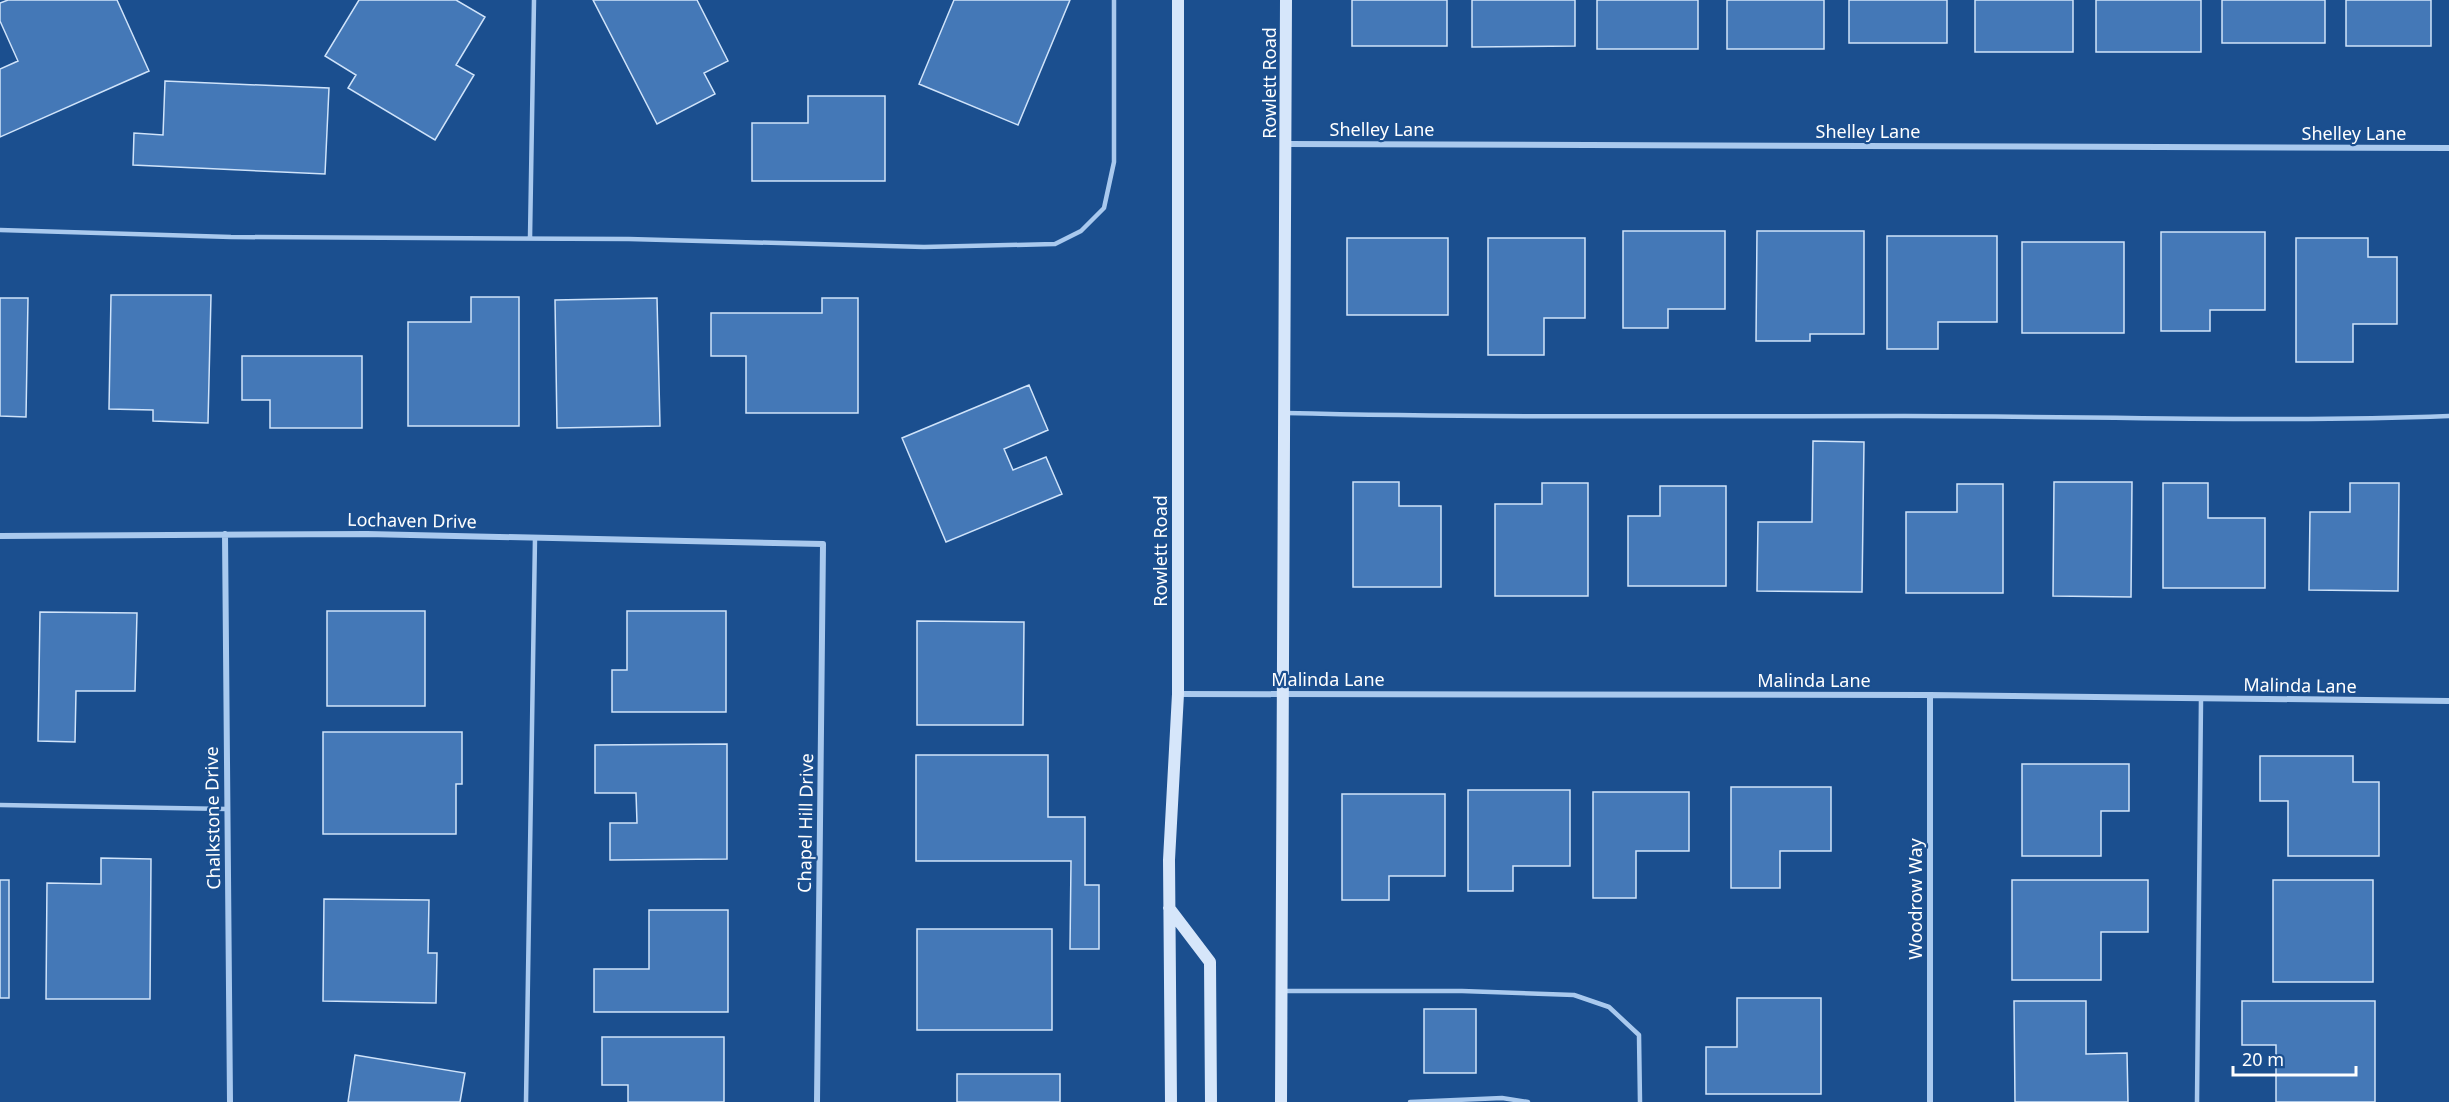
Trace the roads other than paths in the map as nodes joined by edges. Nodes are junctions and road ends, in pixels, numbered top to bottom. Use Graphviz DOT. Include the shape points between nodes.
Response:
graph roads {
  1 [pos="534,0"];
  2 [pos="1114,0"];
  3 [pos="1178,0"];
  4 [pos="1286,0"];
  5 [pos="1287,144"];
  6 [pos="2449,148"];
  7 [pos="0,230"];
  8 [pos="530,238"];
  9 [pos="1285,413"];
  10 [pos="2449,416"];
  11 [pos="225,534"];
  12 [pos="0,536"];
  13 [pos="535,538"];
  14 [pos="823,544"];
  15 [pos="1178,694"];
  16 [pos="1285,694"];
  17 [pos="1930,695"];
  18 [pos="2202,699"];
  19 [pos="2449,701"];
  20 [pos="0,805"];
  21 [pos="227,809"];
  22 [pos="1169,908"];
  23 [pos="1281,991"];
  24 [pos="230,1102"];
  25 [pos="526,1102"];
  26 [pos="817,1102"];
  27 [pos="1171,1102"];
  28 [pos="1210,1102"];
  29 [pos="1281,1102"];
  30 [pos="1410,1102"];
  31 [pos="1528,1102"];
  32 [pos="1640,1102"];
  33 [pos="1930,1102"];
  34 [pos="2197,1102"];
  1 -- 8 [label="lane"];
  2 -- 8 [label="lane" via="1114,162 1104,208 1082,231 1055,244 924,247"];
  3 -- 15 [label="main road, Rowlett Road"];
  4 -- 5 [label="main road, Rowlett Road"];
  5 -- 6 [label="street, Shelley Lane"];
  5 -- 9 [label="main road, Rowlett Road"];
  7 -- 8 [label="lane" via="231,237"];
  9 -- 10 [label="lane" via="2169,421"];
  9 -- 16 [label="main road, Rowlett Road"];
  11 -- 12 [label="street, Lochaven Drive"];
  11 -- 13 [label="street, Lochaven Drive"];
  11 -- 21 [label="street, Chalkstone Drive"];
  13 -- 14 [label="street, Lochaven Drive"];
  13 -- 25 [label="lane"];
  14 -- 26 [label="street, Chapel Hill Drive"];
  15 -- 16 [label="street, Malinda Lane"];
  15 -- 22 [label="main road, Rowlett Road"];
  16 -- 17 [label="street, Malinda Lane"];
  16 -- 23 [label="main road, Rowlett Road"];
  17 -- 18 [label="street, Malinda Lane"];
  17 -- 33 [label="street, Woodrow Way"];
  18 -- 19 [label="street, Malinda Lane"];
  18 -- 34 [label="lane"];
  20 -- 21 [label="lane"];
  21 -- 24 [label="street, Chalkstone Drive"];
  22 -- 27 [label="main road, Rowlett Road"];
  22 -- 28 [label="main road" via="1210,962"];
  23 -- 29 [label="main road, Rowlett Road"];
  23 -- 32 [label="lane" via="1574,994 1609,1007 1640,1035"];
  30 -- 31 [label="lane" via="1502,1098"];
}
